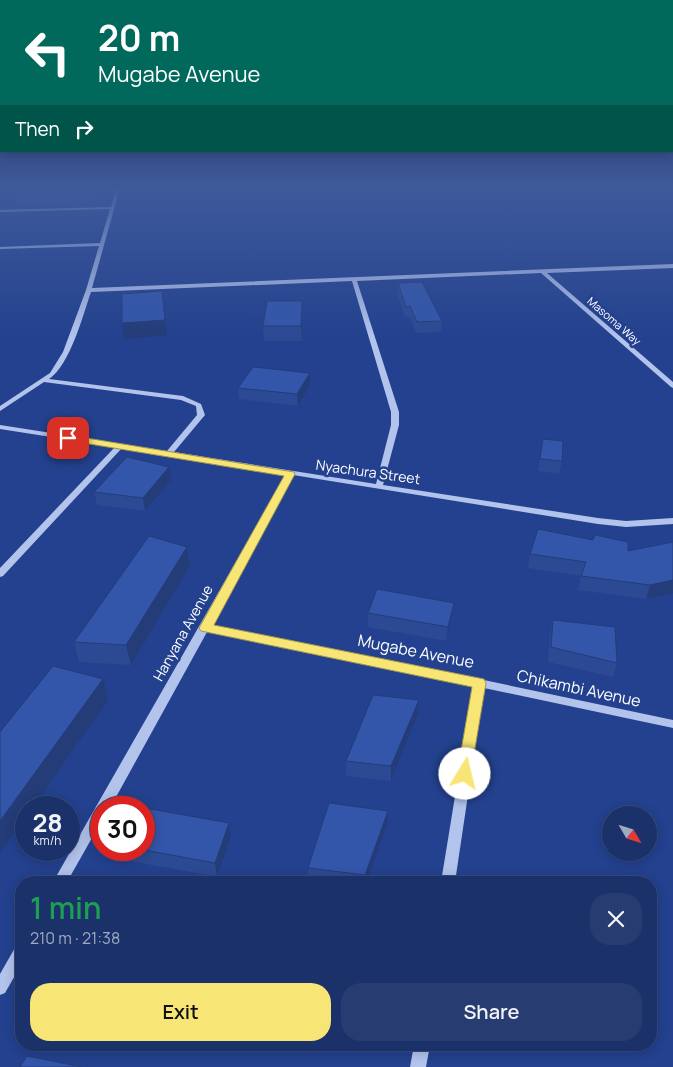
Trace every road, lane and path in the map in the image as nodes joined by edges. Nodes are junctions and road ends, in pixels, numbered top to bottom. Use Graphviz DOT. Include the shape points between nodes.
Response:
graph roads {
  1 [pos="104,238"];
  2 [pos="102,244"];
  3 [pos="0,248"];
  4 [pos="673,266"];
  5 [pos="542,271"];
  6 [pos="354,279"];
  7 [pos="89,290"];
  8 [pos="44,380"];
  9 [pos="673,386"];
  10 [pos="0,409"];
  11 [pos="0,427"];
  12 [pos="120,446"];
  13 [pos="168,454"];
  14 [pos="290,474"];
  15 [pos="379,486"];
  16 [pos="673,521"];
  17 [pos="1,571"];
  18 [pos="206,628"];
  19 [pos="479,683"];
  20 [pos="673,724"];
  21 [pos="109,796"];
  22 [pos="90,830"];
  23 [pos="63,876"];
  24 [pos="449,876"];
  25 [pos="15,962"];
  26 [pos="0,988"];
  27 [pos="421,1051"];
  28 [pos="418,1067"];
  1 -- 2 [label="street"];
  2 -- 3 [label="street"];
  2 -- 7 [label="street"];
  4 -- 5 [label="street"];
  5 -- 6 [label="street"];
  5 -- 9 [label="street, Masoma Way"];
  6 -- 7 [label="street"];
  6 -- 15 [label="street" via="395,412 395,425"];
  7 -- 8 [label="street" via="66,352 52,374"];
  8 -- 10 [label="street"];
  8 -- 13 [label="street" via="182,398 199,405 201,415"];
  11 -- 12 [label="street, Nyachura Street"];
  12 -- 13 [label="street, Nyachura Street"];
  12 -- 17 [label="street"];
  13 -- 14 [label="street, Nyachura Street"];
  14 -- 15 [label="street, Nyachura Street"];
  14 -- 18 [label="street, Hanyana Avenue"];
  15 -- 16 [label="street, Nyachura Street" via="626,524"];
  18 -- 19 [label="street, Mugabe Avenue"];
  18 -- 21 [label="street, Hanyana Avenue"];
  19 -- 20 [label="street, Chikambi Avenue"];
  19 -- 24 [label="street, Mugabe Avenue"];
  22 -- 23 [label="street, Hanyana Avenue"];
  25 -- 26 [label="street"];
  27 -- 28 [label="street"];
}
